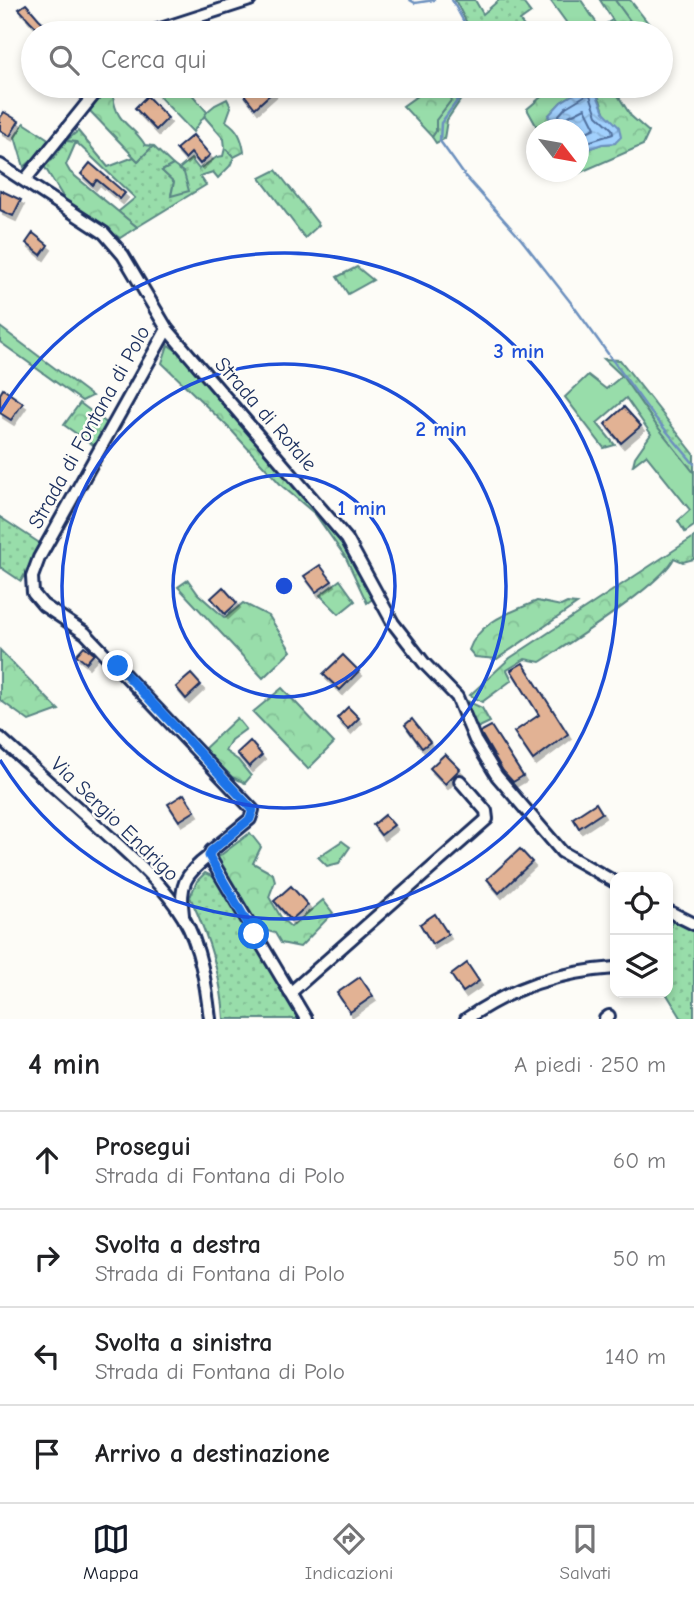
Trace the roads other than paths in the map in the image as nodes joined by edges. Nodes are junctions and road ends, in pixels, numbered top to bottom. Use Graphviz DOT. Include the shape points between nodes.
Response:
graph roads {
  1 [pos="250,0"];
  2 [pos="185,21"];
  3 [pos="91,98"];
  4 [pos="0,165"];
  5 [pos="25,180"];
  6 [pos="167,329"];
  7 [pos="0,738"];
  8 [pos="460,781"];
  9 [pos="209,856"];
  10 [pos="610,879"];
  11 [pos="673,914"];
  12 [pos="184,918"];
  13 [pos="694,924"];
  14 [pos="610,968"];
  15 [pos="290,993"];
  16 [pos="210,1019"];
  17 [pos="306,1019"];
  18 [pos="466,1019"];
  1 -- 2 [label="street"];
  3 -- 5 [label="street"];
  4 -- 5 [label="street, Strada di Fontana di Polo"];
  5 -- 6 [label="street, Strada di Fontana di Polo" via="104,233 123,255"];
  6 -- 9 [label="street, Strada di Fontana di Polo" via="39,558 32,577 33,593 43,606 85,633 253,810 250,819"];
  6 -- 10 [label="street, Strada di Rotale" via="347,539 393,623 457,696 475,740 497,776 562,852"];
  7 -- 12 [label="street, Via Sergio Endrigo" via="139,864"];
  8 -- 15 [label="street" via="486,811 487,819"];
  9 -- 12 [label="street" via="194,867 180,894"];
  9 -- 15 [label="street"];
  11 -- 13 [label="street"];
  12 -- 16 [label="street, Via Sergio Endrigo" via="205,980"];
  14 -- 18 [label="street" via="536,981"];
  15 -- 17 [label="street"];
}
